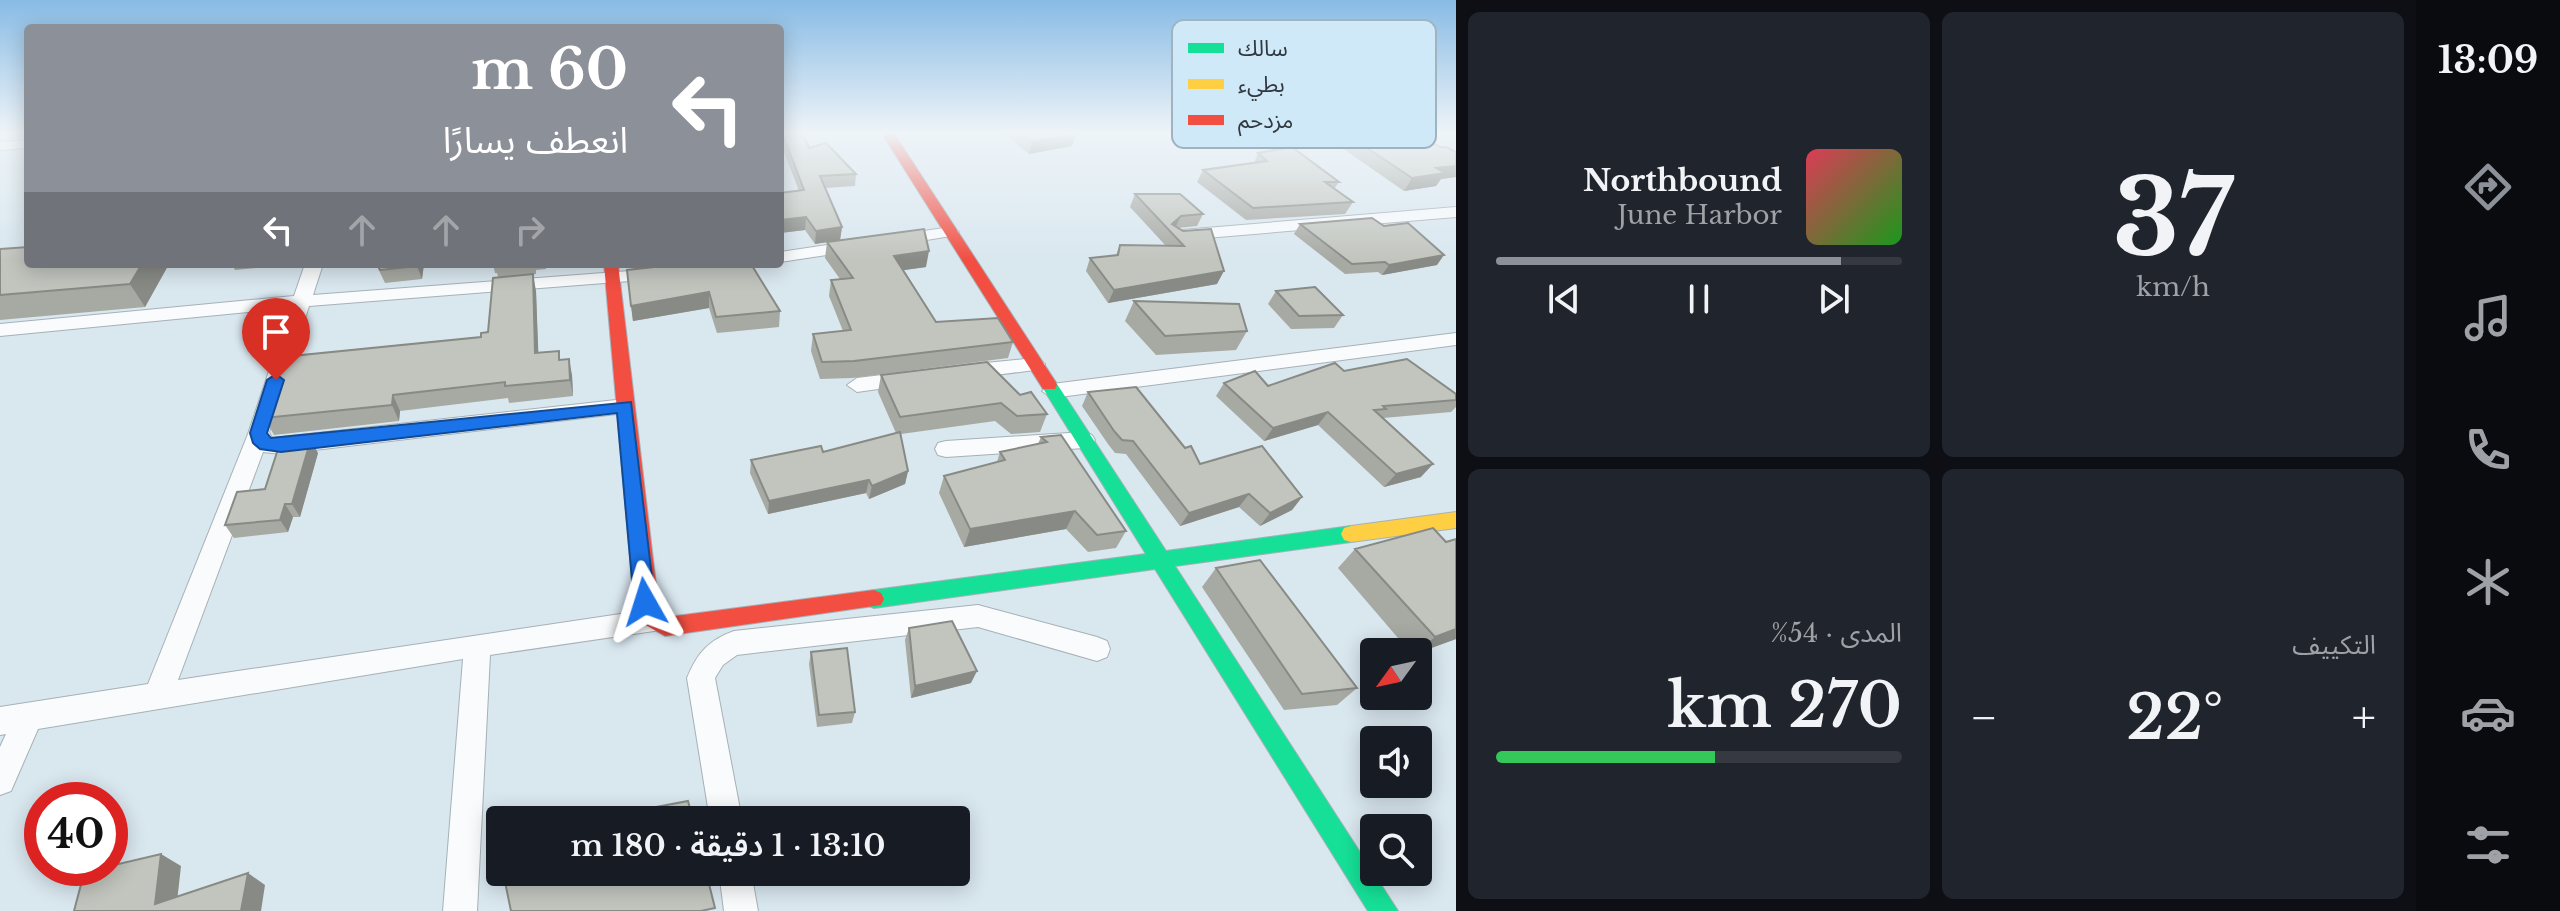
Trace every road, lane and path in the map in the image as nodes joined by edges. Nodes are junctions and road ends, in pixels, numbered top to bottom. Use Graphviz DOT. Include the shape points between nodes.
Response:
graph roads {
  1 [pos="914,175"];
  2 [pos="1456,212"];
  3 [pos="951,232"];
  4 [pos="1177,236"];
  5 [pos="784,256"];
  6 [pos="313,268"];
  7 [pos="612,271"];
  8 [pos="674,272"];
  9 [pos="302,301"];
  10 [pos="0,330"];
  11 [pos="1456,339"];
  12 [pos="1035,364"];
  13 [pos="857,385"];
  14 [pos="1052,391"];
  15 [pos="625,406"];
  16 [pos="259,433"];
  17 [pos="1084,440"];
  18 [pos="946,449"];
  19 [pos="1456,520"];
  20 [pos="1161,560"];
  21 [pos="654,620"];
  22 [pos="477,645"];
  23 [pos="1097,649"];
  24 [pos="157,697"];
  25 [pos="14,719"];
  26 [pos="0,780"];
  27 [pos="724,806"];
  28 [pos="737,886"];
  29 [pos="460,911"];
  30 [pos="741,911"];
  31 [pos="1384,911"];
  1 -- 3 [label="street"];
  2 -- 4 [label="street"];
  3 -- 5 [label="street"];
  3 -- 12 [label="street"];
  6 -- 9 [label="street"];
  7 -- 8 [label="street"];
  7 -- 9 [label="street"];
  7 -- 15 [label="street"];
  9 -- 10 [label="street"];
  9 -- 16 [label="street"];
  11 -- 14 [label="street"];
  12 -- 13 [label="street"];
  12 -- 14 [label="street"];
  14 -- 17 [label="street"];
  15 -- 16 [label="street" via="281,446 267,445"];
  15 -- 21 [label="street" via="645,602"];
  16 -- 24 [label="street"];
  17 -- 18 [label="street"];
  17 -- 20 [label="street"];
  19 -- 20 [label="street"];
  20 -- 21 [label="street" via="685,626 665,627"];
  20 -- 31 [label="street"];
  21 -- 22 [label="street"];
  22 -- 24 [label="street"];
  22 -- 29 [label="street"];
  23 -- 27 [label="street" via="978,616 734,643 717,650 701,678"];
  24 -- 25 [label="street"];
  25 -- 26 [label="street"];
  28 -- 30 [label="street"];
}
